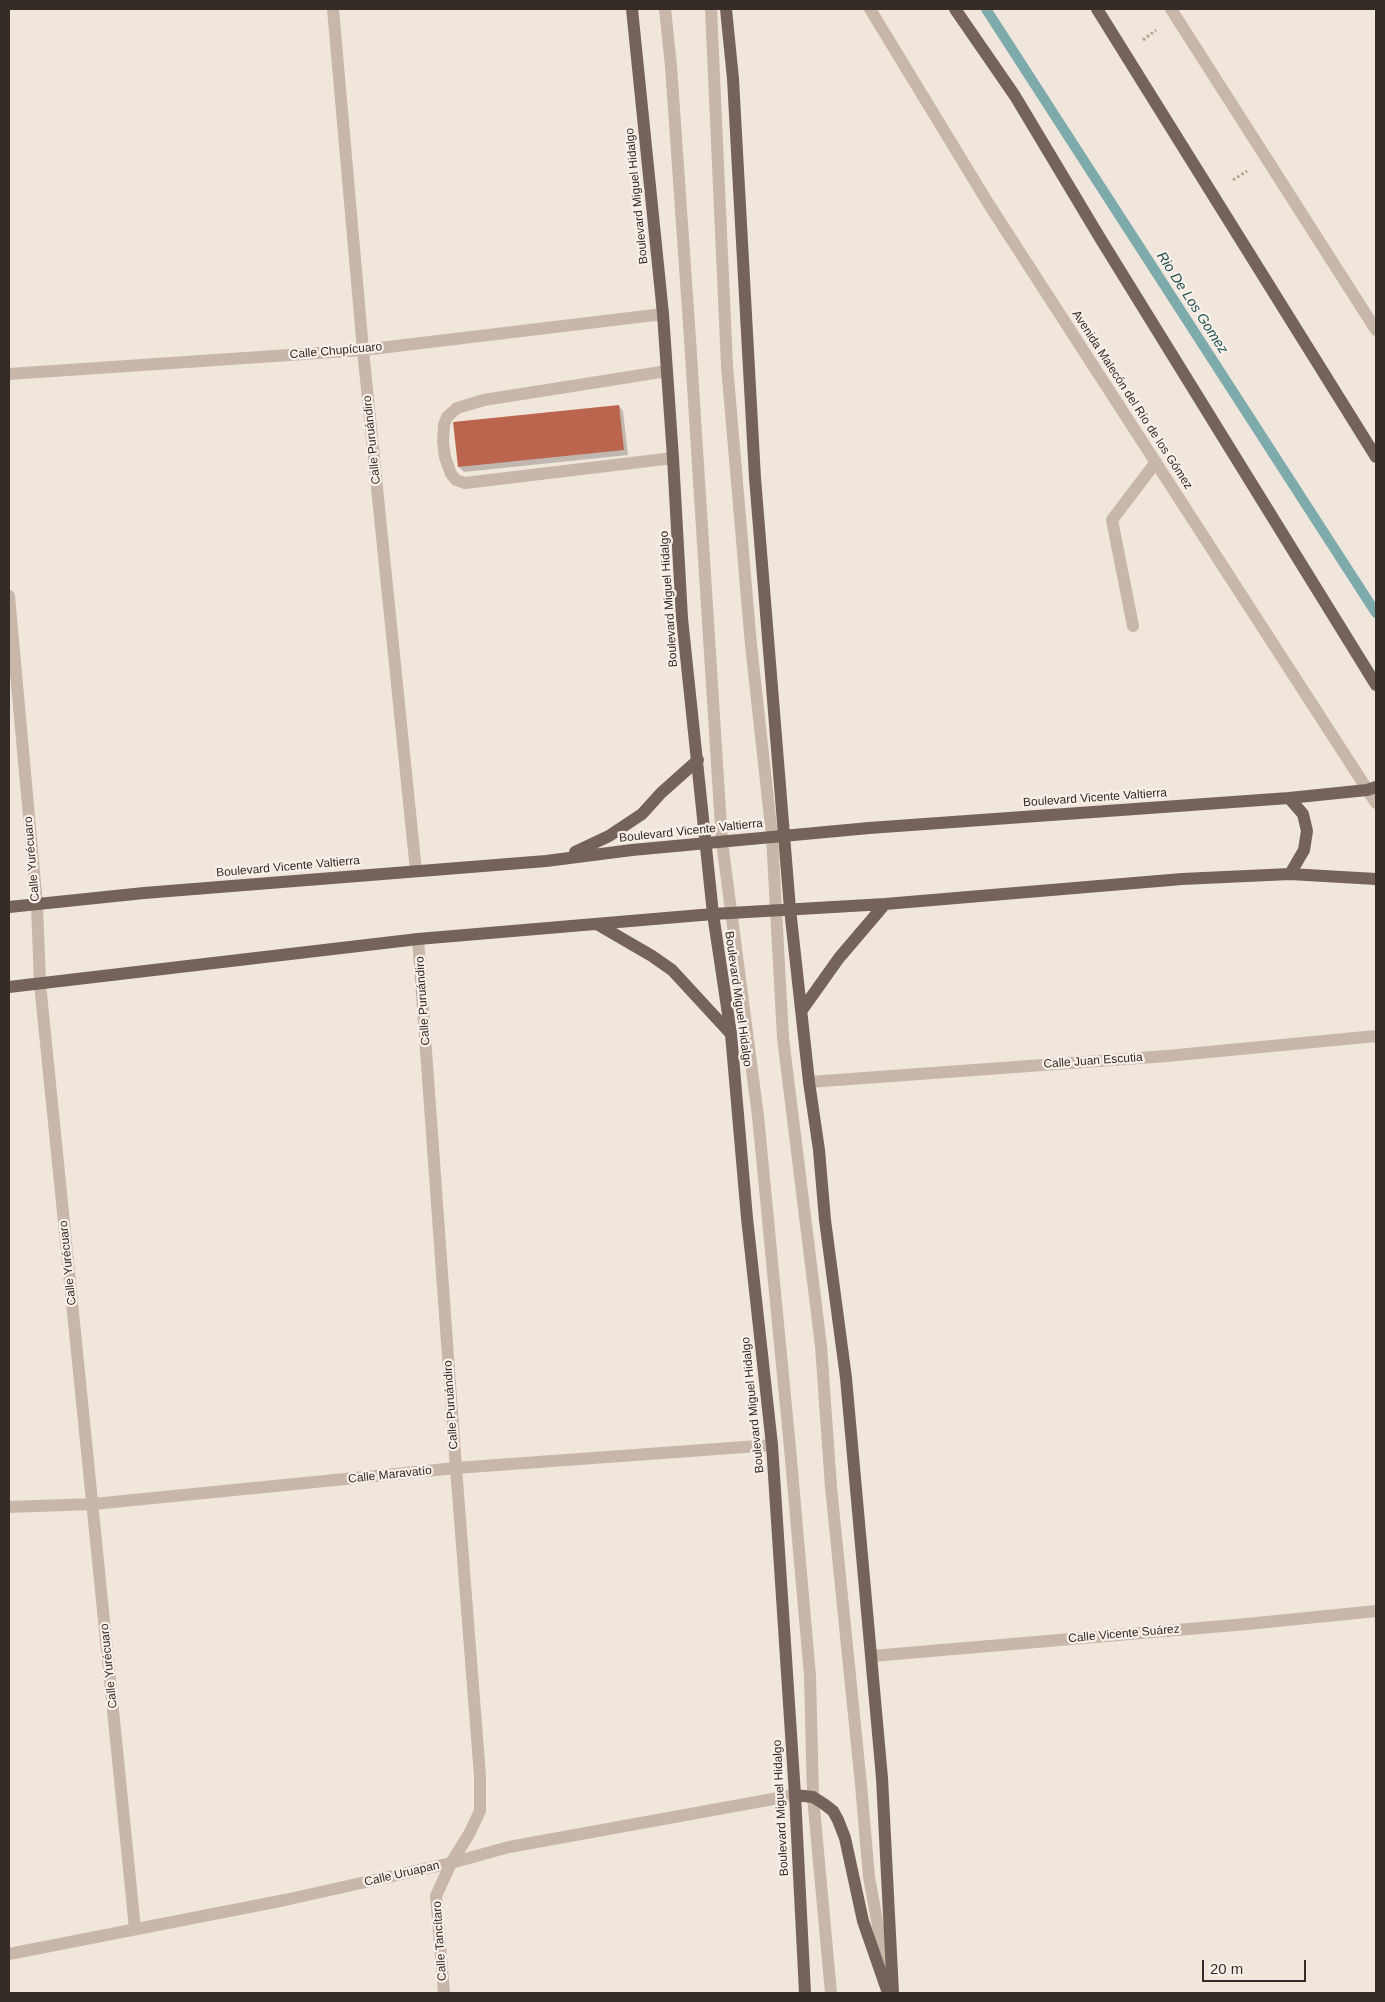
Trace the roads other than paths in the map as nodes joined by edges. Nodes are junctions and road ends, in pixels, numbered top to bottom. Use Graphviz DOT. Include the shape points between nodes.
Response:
graph roads {
  1 [pos="333,9"];
  2 [pos="632,9"];
  3 [pos="665,9"];
  4 [pos="711,9"];
  5 [pos="870,9"];
  6 [pos="955,9"];
  7 [pos="1097,9"];
  8 [pos="727,11"];
  9 [pos="1173,12"];
  10 [pos="663,314"];
  11 [pos="1376,330"];
  12 [pos="363,350"];
  13 [pos="667,372"];
  14 [pos="9,374"];
  15 [pos="1376,457"];
  16 [pos="674,458"];
  17 [pos="1156,462"];
  18 [pos="9,596"];
  19 [pos="1133,626"];
  20 [pos="1376,685"];
  21 [pos="698,760"];
  22 [pos="1372,789"];
  23 [pos="1289,798"];
  24 [pos="1376,803"];
  25 [pos="778,836"];
  26 [pos="706,842"];
  27 [pos="722,842"];
  28 [pos="546,861"];
  29 [pos="416,871"];
  30 [pos="1290,874"];
  31 [pos="1376,879"];
  32 [pos="885,904"];
  33 [pos="37,905"];
  34 [pos="9,907"];
  35 [pos="790,909"];
  36 [pos="776,910"];
  37 [pos="713,914"];
  38 [pos="731,914"];
  39 [pos="597,924"];
  40 [pos="418,939"];
  41 [pos="40,984"];
  42 [pos="9,987"];
  43 [pos="802,1010"];
  44 [pos="732,1034"];
  45 [pos="1376,1036"];
  46 [pos="809,1082"];
  47 [pos="772,1445"];
  48 [pos="456,1468"];
  49 [pos="92,1504"];
  50 [pos="9,1507"];
  51 [pos="1376,1611"];
  52 [pos="872,1656"];
  53 [pos="795,1795"];
  54 [pos="813,1798"];
  55 [pos="451,1863"];
  56 [pos="136,1929"];
  57 [pos="9,1954"];
  58 [pos="444,1993"];
  59 [pos="806,1993"];
  60 [pos="831,1993"];
  61 [pos="890,1993"];
  1 -- 12 [label="street, Calle Puruándiro"];
  2 -- 10 [label="main road, Boulevard Miguel Hidalgo"];
  3 -- 27 [label="street" via="690,330"];
  4 -- 25 [label="street" via="727,366 751,645"];
  5 -- 17 [label="street, Avenida Malecón del Río de los Gómez" via="988,203"];
  6 -- 20 [label="main road" via="1015,96"];
  7 -- 15 [label="main road"];
  8 -- 25 [label="main road"];
  9 -- 11 [label="street"];
  10 -- 12 [label="street, Calle Chupícuaro"];
  10 -- 13 [label="main road, Boulevard Miguel Hidalgo"];
  12 -- 14 [label="street, Calle Chupícuaro"];
  12 -- 29 [label="street, Calle Puruándiro"];
  13 -- 16 [label="main road, Boulevard Miguel Hidalgo"];
  13 -- 16 [label="street" via="484,400 457,408 447,417 443,442 451,474 465,483"];
  16 -- 21 [label="main road, Boulevard Miguel Hidalgo" via="682,618"];
  17 -- 19 [label="street" via="1112,520"];
  17 -- 22 [label="street, Avenida Malecón del Río de los Gómez"];
  18 -- 33 [label="street, Calle Yurécuaro"];
  21 -- 26 [label="main road, Boulevard Miguel Hidalgo"];
  21 -- 28 [label="main road" via="642,814 609,836 582,850"];
  22 -- 23 [label="main road, Boulevard Vicente Valtierra"];
  22 -- 24 [label="street, Avenida Malecón del Río de los Gómez"];
  23 -- 25 [label="main road, Boulevard Vicente Valtierra"];
  23 -- 30 [label="main road" via="1303,814 1307,831 1304,850"];
  25 -- 27 [label="main road, Boulevard Vicente Valtierra"];
  25 -- 35 [label="main road"];
  25 -- 36 [label="street"];
  26 -- 27 [label="main road, Boulevard Vicente Valtierra"];
  26 -- 28 [label="main road, Boulevard Vicente Valtierra"];
  26 -- 37 [label="main road, Boulevard Miguel Hidalgo"];
  27 -- 38 [label="street"];
  28 -- 29 [label="main road, Boulevard Vicente Valtierra"];
  29 -- 33 [label="main road, Boulevard Vicente Valtierra" via="144,892"];
  30 -- 31 [label="main road"];
  30 -- 32 [label="main road" via="1182,879"];
  32 -- 35 [label="main road"];
  32 -- 43 [label="main road" via="845,951"];
  33 -- 34 [label="main road, Boulevard Vicente Valtierra"];
  33 -- 41 [label="street, Calle Yurécuaro"];
  35 -- 36 [label="main road"];
  35 -- 43 [label="main road"];
  36 -- 38 [label="main road"];
  36 -- 61 [label="street" via="783,1038 821,1346 831,1487 869,1878"];
  37 -- 38 [label="main road"];
  37 -- 39 [label="main road"];
  37 -- 44 [label="main road, Boulevard Miguel Hidalgo"];
  38 -- 54 [label="street" via="758,1116 790,1448 810,1676"];
  39 -- 40 [label="main road"];
  39 -- 44 [label="main road" via="672,970"];
  40 -- 41 [label="main road"];
  40 -- 48 [label="street, Calle Puruándiro"];
  41 -- 42 [label="main road"];
  41 -- 49 [label="street, Calle Yurécuaro"];
  43 -- 46 [label="main road"];
  44 -- 47 [label="main road, Boulevard Miguel Hidalgo" via="747,1218"];
  45 -- 46 [label="street, Calle Juan Escutia" via="1167,1056"];
  46 -- 52 [label="main road" via="846,1378"];
  47 -- 48 [label="street, Calle Maravatío"];
  47 -- 53 [label="main road, Boulevard Miguel Hidalgo"];
  48 -- 49 [label="street, Calle Maravatío"];
  48 -- 55 [label="street, Calle Puruándiro" via="480,1811"];
  49 -- 50 [label="street, Calle Maravatío"];
  49 -- 56 [label="street, Calle Yurécuaro"];
  51 -- 52 [label="street, Calle Vicente Suárez"];
  52 -- 61 [label="main road" via="882,1778"];
  53 -- 54 [label="main road"];
  53 -- 55 [label="street, Calle Uruapan" via="509,1847"];
  53 -- 59 [label="main road, Boulevard Miguel Hidalgo"];
  54 -- 60 [label="street"];
  54 -- 61 [label="main road" via="832,1811 842,1829 863,1921"];
  55 -- 56 [label="street, Calle Uruapan"];
  55 -- 58 [label="street, Calle Tancítaro" via="436,1896"];
  56 -- 57 [label="street, Calle Uruapan"];
}
